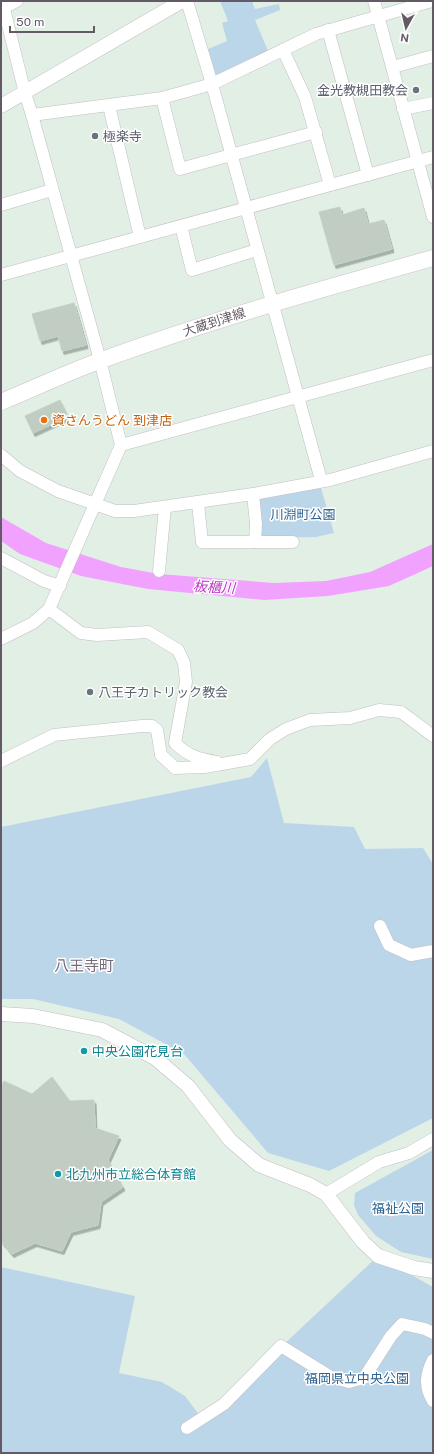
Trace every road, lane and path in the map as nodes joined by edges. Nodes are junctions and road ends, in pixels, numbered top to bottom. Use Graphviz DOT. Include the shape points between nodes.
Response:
graph roads {
  1 [pos="17,1"];
  2 [pos="182,1"];
  3 [pos="187,1"];
  4 [pos="374,1"];
  5 [pos="432,1"];
  6 [pos="2,6"];
  7 [pos="378,16"];
  8 [pos="328,30"];
  9 [pos="283,50"];
  10 [pos="433,56"];
  11 [pos="393,67"];
  12 [pos="212,84"];
  13 [pos="24,93"];
  14 [pos="162,98"];
  15 [pos="433,104"];
  16 [pos="1,106"];
  17 [pos="109,106"];
  18 [pos="404,109"];
  19 [pos="32,115"];
  20 [pos="316,132"];
  21 [pos="232,154"];
  22 [pos="433,157"];
  23 [pos="417,161"];
  24 [pos="368,174"];
  25 [pos="330,185"];
  26 [pos="52,190"];
  27 [pos="1,205"];
  28 [pos="246,208"];
  29 [pos="433,217"];
  30 [pos="181,226"];
  31 [pos="140,237"];
  32 [pos="258,250"];
  33 [pos="71,256"];
  34 [pos="433,258"];
  35 [pos="1,275"];
  36 [pos="272,303"];
  37 [pos="100,360"];
  38 [pos="433,360"];
  39 [pos="299,397"];
  40 [pos="1,402"];
  41 [pos="121,445"];
  42 [pos="433,451"];
  43 [pos="1,455"];
  44 [pos="321,480"];
  45 [pos="253,494"];
  46 [pos="198,503"];
  47 [pos="96,504"];
  48 [pos="165,507"];
  49 [pos="255,542"];
  50 [pos="293,542"];
  51 [pos="1,558"];
  52 [pos="159,571"];
  53 [pos="61,584"];
  54 [pos="49,609"];
  55 [pos="17,631"];
  56 [pos="1,633"];
  57 [pos="1,639"];
  58 [pos="433,736"];
  59 [pos="1,761"];
  60 [pos="222,763"];
  61 [pos="380,926"];
  62 [pos="433,951"];
  63 [pos="1,1014"];
  64 [pos="433,1139"];
  65 [pos="326,1194"];
  66 [pos="433,1271"];
  67 [pos="433,1333"];
  68 [pos="433,1360"];
  69 [pos="433,1401"];
  70 [pos="187,1428"];
  1 -- 6 [label="street"];
  2 -- 13 [label="street"];
  3 -- 12 [label="street"];
  4 -- 7 [label="street"];
  5 -- 7 [label="street"];
  6 -- 13 [label="street"];
  7 -- 8 [label="street"];
  7 -- 11 [label="street"];
  8 -- 9 [label="street"];
  8 -- 24 [label="street"];
  9 -- 12 [label="street"];
  9 -- 20 [label="street" via="305,97"];
  10 -- 11 [label="street"];
  11 -- 18 [label="street"];
  12 -- 14 [label="street"];
  12 -- 21 [label="street"];
  13 -- 16 [label="street"];
  13 -- 19 [label="street"];
  14 -- 17 [label="street"];
  14 -- 21 [label="street" via="180,169"];
  15 -- 18 [label="street"];
  17 -- 19 [label="street"];
  17 -- 31 [label="street"];
  18 -- 23 [label="street"];
  19 -- 26 [label="street"];
  20 -- 21 [label="street"];
  20 -- 25 [label="street"];
  21 -- 28 [label="street"];
  22 -- 23 [label="street"];
  23 -- 24 [label="street"];
  23 -- 29 [label="street"];
  24 -- 25 [label="street"];
  25 -- 28 [label="street"];
  26 -- 27 [label="street"];
  26 -- 33 [label="street"];
  28 -- 30 [label="street"];
  28 -- 32 [label="street"];
  30 -- 31 [label="street"];
  30 -- 32 [label="street" via="192,270"];
  31 -- 33 [label="street"];
  32 -- 36 [label="street"];
  33 -- 35 [label="street"];
  33 -- 37 [label="street"];
  34 -- 36 [label="main road, 大蔵到津線"];
  36 -- 37 [label="main road, 大蔵到津線"];
  36 -- 39 [label="street"];
  37 -- 40 [label="main road, 大蔵到津線"];
  37 -- 41 [label="street"];
  38 -- 39 [label="street"];
  39 -- 41 [label="street"];
  39 -- 44 [label="street"];
  41 -- 47 [label="street"];
  42 -- 44 [label="street" via="330,480"];
  43 -- 47 [label="street" via="20,471 58,491"];
  44 -- 45 [label="street"];
  45 -- 46 [label="street"];
  45 -- 49 [label="street"];
  46 -- 48 [label="street"];
  46 -- 49 [label="street" via="202,542"];
  47 -- 48 [label="street" via="115,511"];
  47 -- 53 [label="street"];
  48 -- 52 [label="street"];
  49 -- 50 [label="street"];
  51 -- 53 [label="street" via="44,581"];
  53 -- 54 [label="street"];
  54 -- 55 [label="street" via="33,623"];
  54 -- 60 [label="street" via="81,633 97,635 148,632 178,650 184,663 186,682 175,743 184,752"];
  55 -- 56 [label="street"];
  55 -- 57 [label="street"];
  58 -- 60 [label="street" via="401,712 379,710 350,718 310,720 270,739 250,759"];
  59 -- 60 [label="street" via="54,735 152,726 157,730 161,755 176,768 205,767"];
  61 -- 62 [label="street" via="389,945 411,956"];
  63 -- 65 [label="street" via="33,1016 102,1030 155,1058 188,1086 230,1140 259,1164"];
  64 -- 65 [label="street" via="409,1153 379,1162"];
  65 -- 66 [label="street" via="378,1256 414,1268"];
  67 -- 70 [label="street" via="402,1324 391,1336 364,1378 349,1382 331,1377 281,1346 224,1404"];
  68 -- 69 [label="street" via="426,1384"];
}
